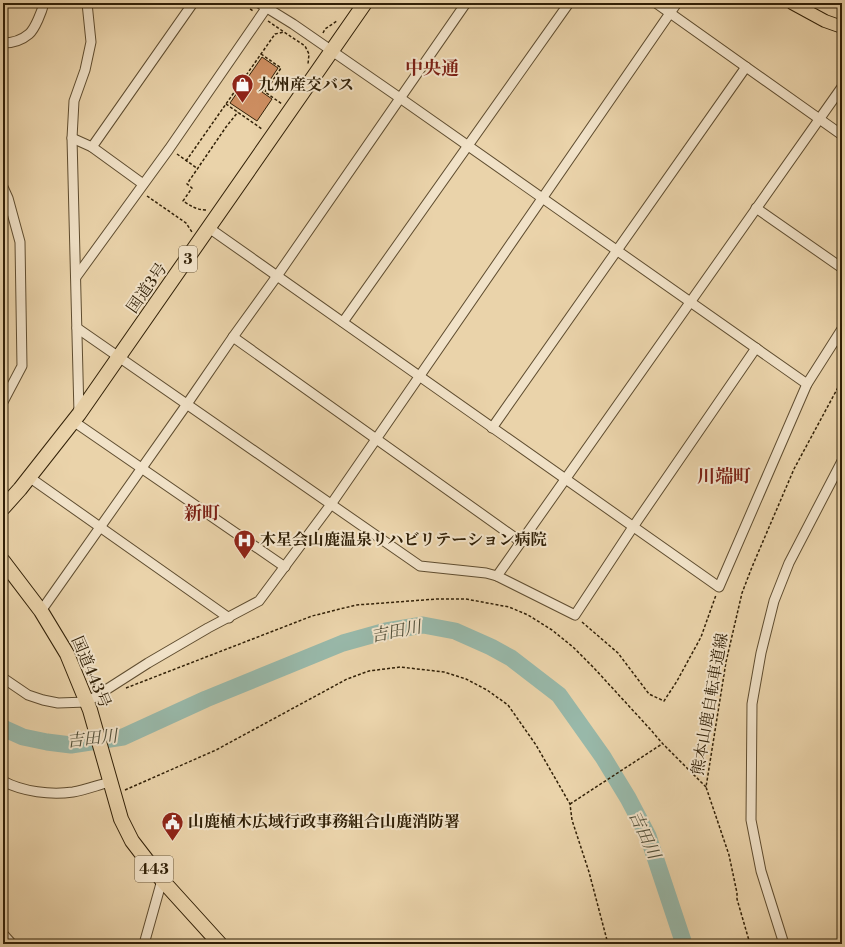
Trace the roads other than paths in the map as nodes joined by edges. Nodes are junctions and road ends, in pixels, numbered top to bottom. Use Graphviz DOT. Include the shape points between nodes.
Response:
graph roads {
  1 [pos="44,3"];
  2 [pos="193,3"];
  3 [pos="365,3"];
  4 [pos="466,3"];
  5 [pos="569,3"];
  6 [pos="656,3"];
  7 [pos="677,3"];
  8 [pos="792,3"];
  9 [pos="89,5"];
  10 [pos="265,5"];
  11 [pos="670,13"];
  12 [pos="842,28"];
  13 [pos="3,43"];
  14 [pos="331,51"];
  15 [pos="746,67"];
  16 [pos="842,87"];
  17 [pos="400,98"];
  18 [pos="819,119"];
  19 [pos="842,135"];
  20 [pos="72,138"];
  21 [pos="468,146"];
  22 [pos="92,147"];
  23 [pos="143,184"];
  24 [pos="3,187"];
  25 [pos="542,198"];
  26 [pos="6,204"];
  27 [pos="756,208"];
  28 [pos="209,228"];
  29 [pos="617,251"];
  30 [pos="842,268"];
  31 [pos="277,276"];
  32 [pos="76,277"];
  33 [pos="690,302"];
  34 [pos="343,322"];
  35 [pos="77,328"];
  36 [pos="842,329"];
  37 [pos="233,337"];
  38 [pos="756,348"];
  39 [pos="119,357"];
  40 [pos="419,376"];
  41 [pos="808,384"];
  42 [pos="3,402"];
  43 [pos="187,404"];
  44 [pos="76,418"];
  45 [pos="492,428"];
  46 [pos="376,439"];
  47 [pos="842,461"];
  48 [pos="142,469"];
  49 [pos="29,477"];
  50 [pos="566,479"];
  51 [pos="332,503"];
  52 [pos="3,508"];
  53 [pos="633,527"];
  54 [pos="100,528"];
  55 [pos="522,542"];
  56 [pos="3,560"];
  57 [pos="285,567"];
  58 [pos="497,576"];
  59 [pos="41,611"];
  60 [pos="229,618"];
  61 [pos="3,678"];
  62 [pos="89,706"];
  63 [pos="3,781"];
  64 [pos="112,788"];
  65 [pos="162,880"];
  66 [pos="3,934"];
  67 [pos="12,944"];
  68 [pos="144,944"];
  69 [pos="220,944"];
  70 [pos="784,944"];
  1 -- 13 [label="street" via="30,34 11,44"];
  2 -- 22 [label="street"];
  3 -- 14 [label="highway, 国道3号 / 3"];
  4 -- 17 [label="street"];
  5 -- 21 [label="street"];
  6 -- 11 [label="street"];
  7 -- 11 [label="street"];
  8 -- 12 [label="main road"];
  9 -- 20 [label="street" via="91,42 74,101"];
  10 -- 14 [label="street"];
  10 -- 23 [label="street"];
  11 -- 15 [label="street"];
  11 -- 25 [label="street"];
  14 -- 17 [label="street"];
  14 -- 28 [label="highway, 国道3号 / 3"];
  15 -- 18 [label="street"];
  15 -- 29 [label="street"];
  16 -- 18 [label="street"];
  17 -- 21 [label="street"];
  17 -- 31 [label="street"];
  18 -- 19 [label="street"];
  18 -- 27 [label="street"];
  20 -- 22 [label="street"];
  20 -- 32 [label="street"];
  21 -- 25 [label="street"];
  21 -- 34 [label="street"];
  22 -- 23 [label="street"];
  23 -- 32 [label="street"];
  24 -- 26 [label="street"];
  25 -- 29 [label="street"];
  25 -- 40 [label="street"];
  26 -- 42 [label="street" via="20,242 22,366"];
  27 -- 30 [label="street"];
  27 -- 33 [label="street"];
  28 -- 31 [label="street"];
  28 -- 39 [label="highway, 国道3号 / 3"];
  29 -- 33 [label="street"];
  29 -- 45 [label="street"];
  31 -- 34 [label="street"];
  31 -- 37 [label="street"];
  32 -- 35 [label="street"];
  33 -- 38 [label="street"];
  33 -- 50 [label="street"];
  34 -- 40 [label="street"];
  35 -- 39 [label="street"];
  35 -- 44 [label="street"];
  36 -- 41 [label="street"];
  37 -- 43 [label="street"];
  37 -- 46 [label="street"];
  38 -- 41 [label="street"];
  38 -- 53 [label="street"];
  39 -- 43 [label="street"];
  39 -- 44 [label="highway, 国道3号 / 3"];
  40 -- 45 [label="street"];
  40 -- 46 [label="street"];
  41 -- 53 [label="street" via="719,587"];
  43 -- 48 [label="street"];
  43 -- 51 [label="street"];
  44 -- 48 [label="street"];
  44 -- 49 [label="highway, 国道3号 / 3"];
  45 -- 50 [label="street"];
  46 -- 51 [label="street"];
  46 -- 55 [label="street"];
  47 -- 70 [label="street" via="789,563 774,601 752,704 751,820 761,872"];
  48 -- 54 [label="street"];
  48 -- 57 [label="street"];
  49 -- 52 [label="highway, 国道3号 / 3"];
  49 -- 54 [label="street"];
  50 -- 53 [label="street"];
  50 -- 55 [label="street"];
  51 -- 57 [label="street"];
  51 -- 58 [label="street" via="420,566"];
  53 -- 58 [label="street" via="575,615"];
  54 -- 59 [label="street"];
  54 -- 60 [label="street"];
  55 -- 58 [label="street"];
  56 -- 59 [label="highway, 国道443号 / 443"];
  57 -- 60 [label="street" via="259,601"];
  59 -- 62 [label="highway, 国道443号 / 443" via="67,654"];
  60 -- 62 [label="street" via="148,663"];
  61 -- 62 [label="street" via="28,696 58,704"];
  62 -- 64 [label="highway, 国道443号 / 443"];
  63 -- 64 [label="street" via="28,790 56,793"];
  64 -- 65 [label="highway, 国道443号 / 443" via="121,819 132,841"];
  65 -- 68 [label="street"];
  65 -- 69 [label="highway, 国道443号 / 443"];
  66 -- 67 [label="street"];
}
